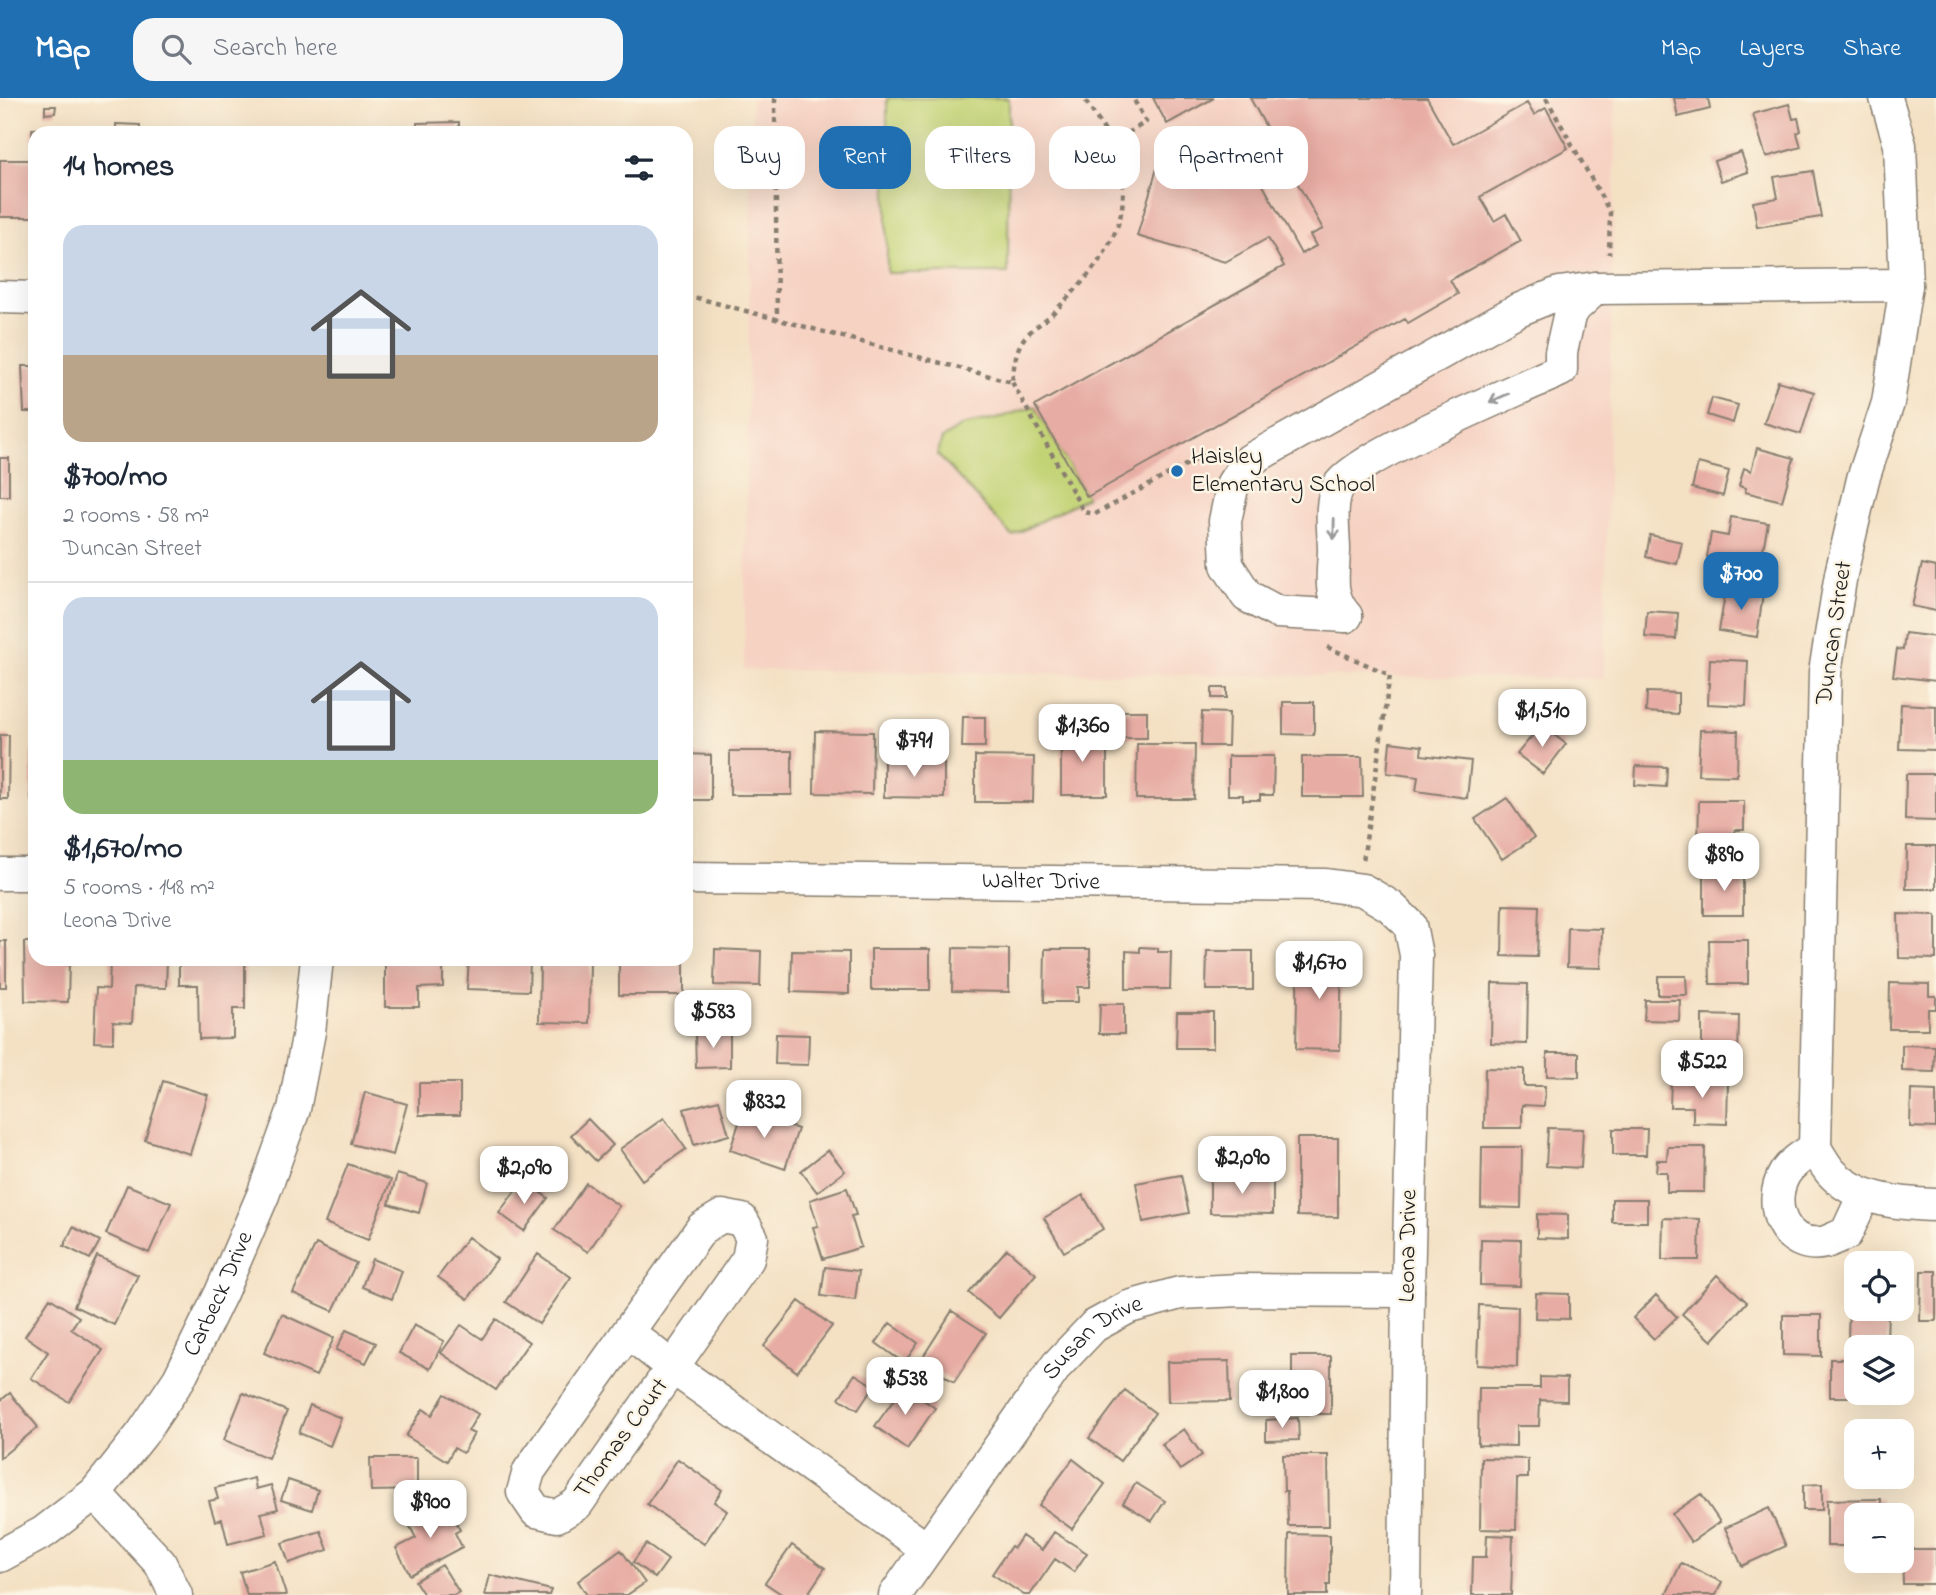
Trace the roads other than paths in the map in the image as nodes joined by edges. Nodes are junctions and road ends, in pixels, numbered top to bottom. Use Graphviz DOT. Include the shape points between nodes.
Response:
graph roads {
  1 [pos="1886,98"];
  2 [pos="1906,285"];
  3 [pos="1596,288"];
  4 [pos="0,297"];
  5 [pos="28,298"];
  6 [pos="0,874"];
  7 [pos="28,874"];
  8 [pos="693,877"];
  9 [pos="1390,906"];
  10 [pos="316,966"];
  11 [pos="1823,1160"];
  12 [pos="1864,1195"];
  13 [pos="1936,1205"];
  14 [pos="1408,1291"];
  15 [pos="628,1332"];
  16 [pos="673,1368"];
  17 [pos="95,1493"];
  18 [pos="927,1549"];
  19 [pos="0,1556"];
  20 [pos="176,1595"];
  21 [pos="895,1595"];
  22 [pos="1405,1595"];
  1 -- 2 [label="street, Duncan Street" via="1900,145"];
  2 -- 3 [label="street"];
  2 -- 11 [label="street, Duncan Street" via="1888,403 1860,491 1825,672"];
  3 -- 3 [label="street, one-way" via="1570,312 1561,370 1396,447 1354,470 1338,485 1333,597 1346,616 1277,612 1247,596 1227,565 1225,521 1233,483 1250,460 1516,311 1559,293"];
  4 -- 5 [label="street"];
  6 -- 7 [label="street"];
  8 -- 9 [label="street, Walter Drive" via="1326,885 1363,890"];
  9 -- 14 [label="street, Leona Drive" via="1410,925 1416,955"];
  10 -- 17 [label="street, Carbeck Drive" via="294,1110 263,1195 179,1379"];
  11 -- 12 [label="street"];
  11 -- 12 [label="street" via="1799,1158 1785,1173 1776,1211 1784,1229 1802,1241 1824,1243 1846,1234"];
  12 -- 13 [label="street"];
  14 -- 18 [label="street, Susan Drive" via="1180,1293 1129,1307 1094,1326 1057,1365"];
  14 -- 22 [label="street, Leona Drive"];
  15 -- 16 [label="street, Thomas Court"];
  15 -- 16 [label="street, Thomas Court" via="702,1228 722,1216 742,1220 752,1238 748,1259"];
  15 -- 16 [label="street, Thomas Court" via="529,1471 523,1492 536,1511 557,1516 577,1504"];
  16 -- 18 [label="street, Thomas Court"];
  17 -- 19 [label="street, Carbeck Drive" via="44,1532"];
  17 -- 20 [label="street" via="160,1563"];
  18 -- 21 [label="street, Susan Drive"];
}
